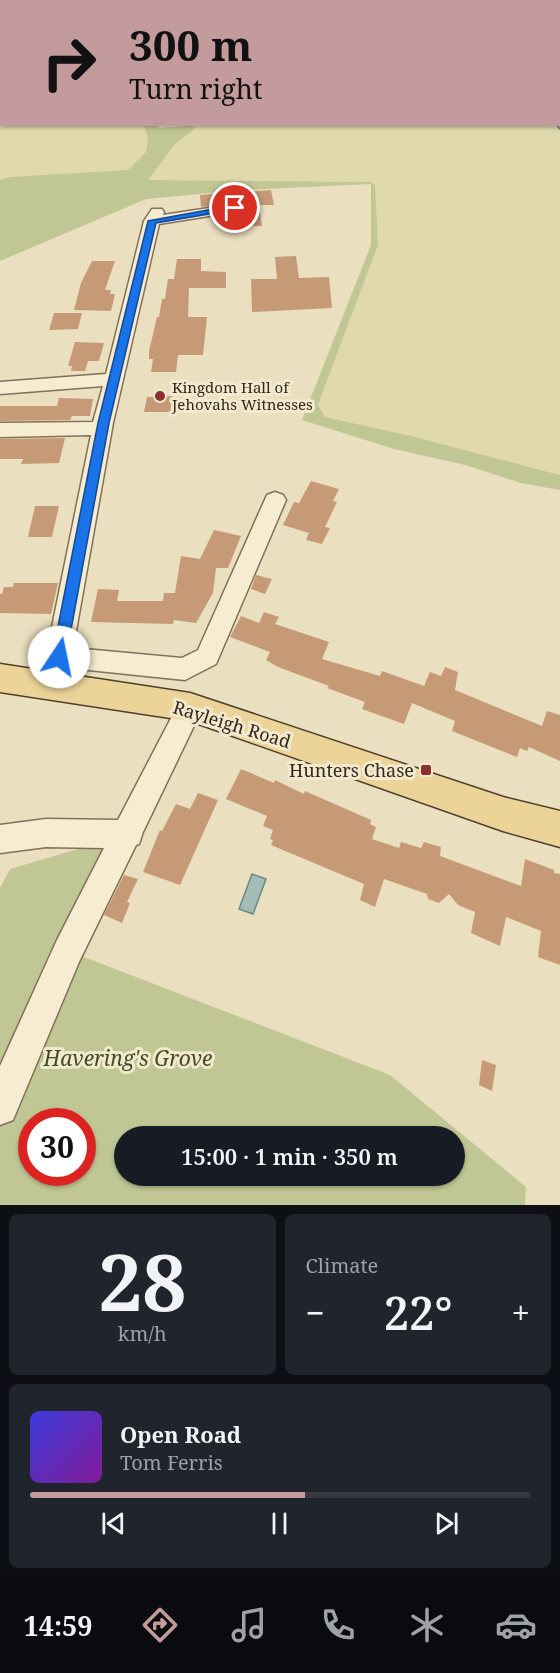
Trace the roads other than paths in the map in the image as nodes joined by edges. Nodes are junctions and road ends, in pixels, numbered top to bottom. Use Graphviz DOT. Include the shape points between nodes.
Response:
graph roads {
  1 [pos="235,208"];
  2 [pos="114,379"];
  3 [pos="0,388"];
  4 [pos="102,428"];
  5 [pos="0,430"];
  6 [pos="275,500"];
  7 [pos="56,671"];
  8 [pos="0,678"];
  9 [pos="190,707"];
  10 [pos="560,829"];
  11 [pos="129,834"];
  12 [pos="0,839"];
  13 [pos="0,1107"];
  1 -- 2 [label="street" via="154,217"];
  2 -- 3 [label="street"];
  2 -- 4 [label="street"];
  4 -- 5 [label="street"];
  4 -- 7 [label="street"];
  6 -- 7 [label="street, Rayleigh Road" via="207,657 185,669"];
  7 -- 8 [label="main road, Rayleigh Road"];
  7 -- 9 [label="main road, Rayleigh Road"];
  9 -- 10 [label="main road, Rayleigh Road"];
  9 -- 11 [label="street"];
  11 -- 12 [label="street" via="46,833"];
  11 -- 13 [label="street" via="68,951"];
}
